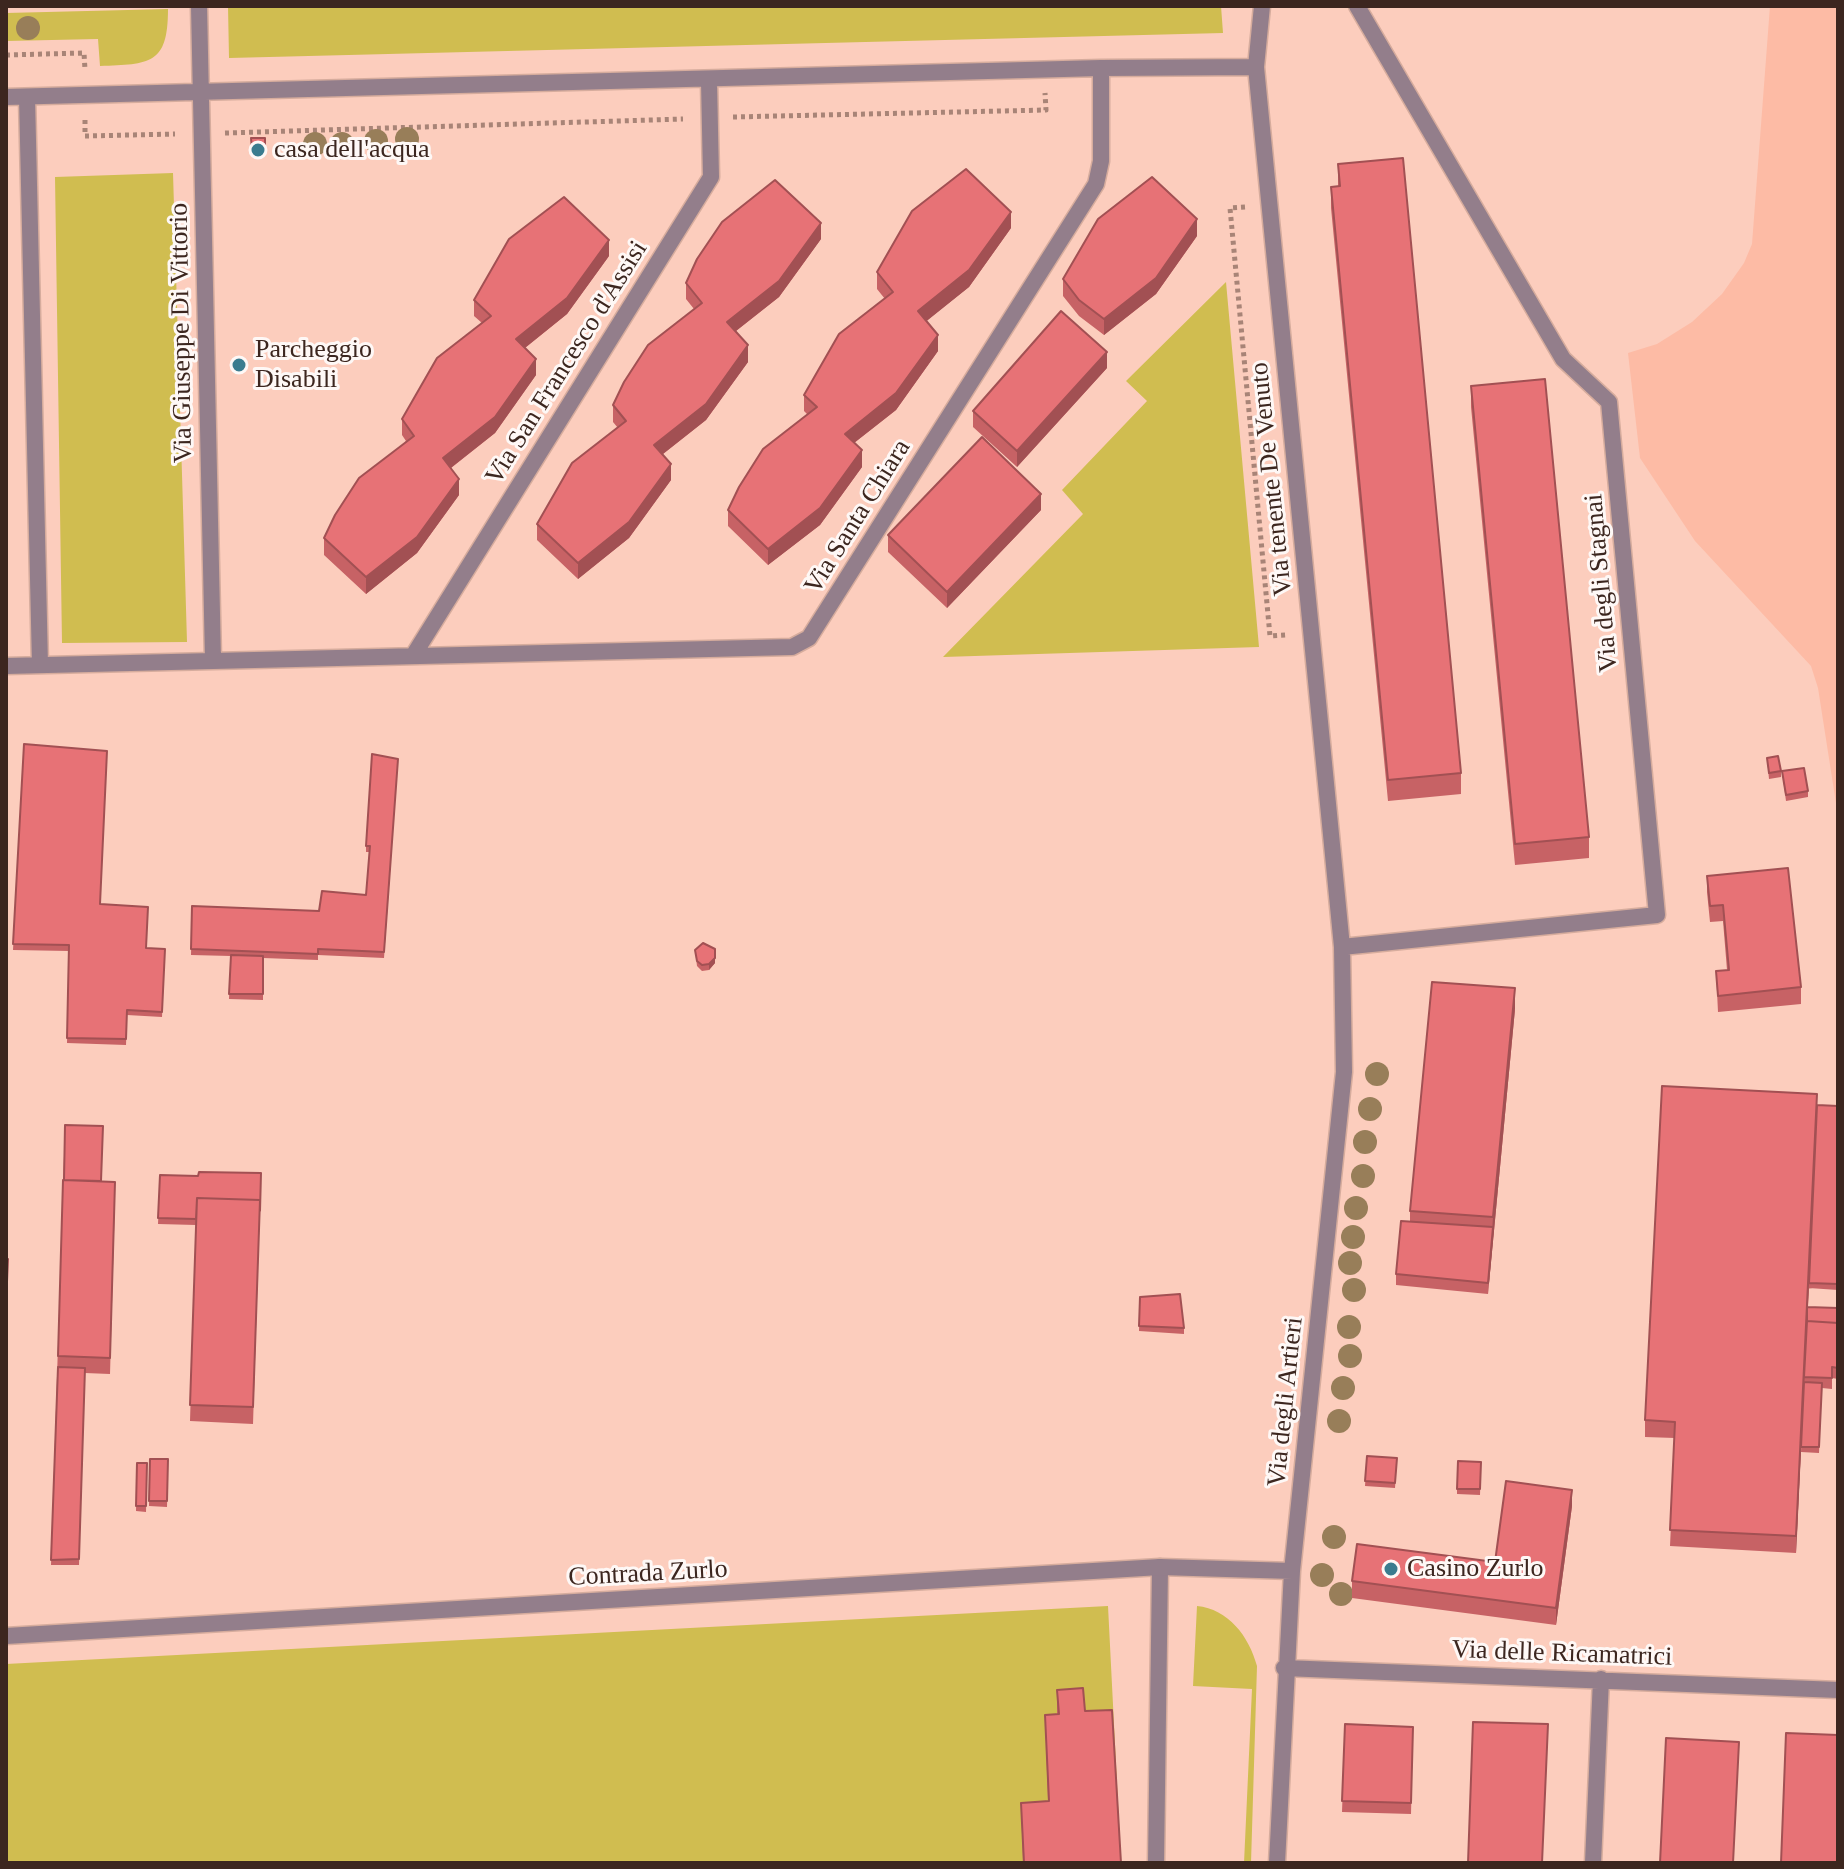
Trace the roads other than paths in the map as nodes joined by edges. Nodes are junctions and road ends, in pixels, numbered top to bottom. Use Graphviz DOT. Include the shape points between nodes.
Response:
graph roads {
  1 [pos="199,6"];
  2 [pos="1262,6"];
  3 [pos="1357,6"];
  4 [pos="1256,67"];
  5 [pos="1101,68"];
  6 [pos="709,81"];
  7 [pos="201,92"];
  8 [pos="6,97"];
  9 [pos="27,97"];
  10 [pos="413,656"];
  11 [pos="213,660"];
  12 [pos="40,665"];
  13 [pos="6,666"];
  14 [pos="1342,947"];
  15 [pos="1160,1567"];
  16 [pos="1292,1571"];
  17 [pos="6,1636"];
  18 [pos="1284,1668"];
  19 [pos="1601,1679"];
  20 [pos="1838,1690"];
  21 [pos="1156,1863"];
  22 [pos="1277,1863"];
  23 [pos="1593,1863"];
  1 -- 7 [label="street, Via Giuseppe Di Vittorio"];
  2 -- 4 [label="street, Via tenente De Venuto"];
  3 -- 14 [label="street, Via degli Stagnai" via="1563,359 1609,402 1657,915"];
  4 -- 5 [label="street"];
  4 -- 14 [label="street, Via tenente De Venuto"];
  5 -- 6 [label="street"];
  5 -- 10 [label="street, Via Santa Chiara" via="1101,161 1096,184 809,638 792,647"];
  6 -- 7 [label="street"];
  6 -- 10 [label="street, Via San Francesco d'Assisi" via="711,177"];
  7 -- 9 [label="street"];
  7 -- 11 [label="street, Via Giuseppe Di Vittorio"];
  8 -- 9 [label="street"];
  9 -- 12 [label="street"];
  10 -- 11 [label="street, Via Santa Chiara"];
  11 -- 12 [label="street, Via Santa Chiara"];
  12 -- 13 [label="street, Via Santa Chiara"];
  14 -- 16 [label="street, Via degli Artieri" via="1344,1072"];
  15 -- 16 [label="street, Contrada Zurlo"];
  15 -- 17 [label="street, Contrada Zurlo"];
  15 -- 21 [label="street"];
  16 -- 18 [label="street, Via degli Artieri"];
  18 -- 19 [label="street, Via delle Ricamatrici"];
  18 -- 22 [label="street, Via degli Artieri"];
  19 -- 20 [label="street, Via delle Ricamatrici"];
  19 -- 23 [label="street"];
}
